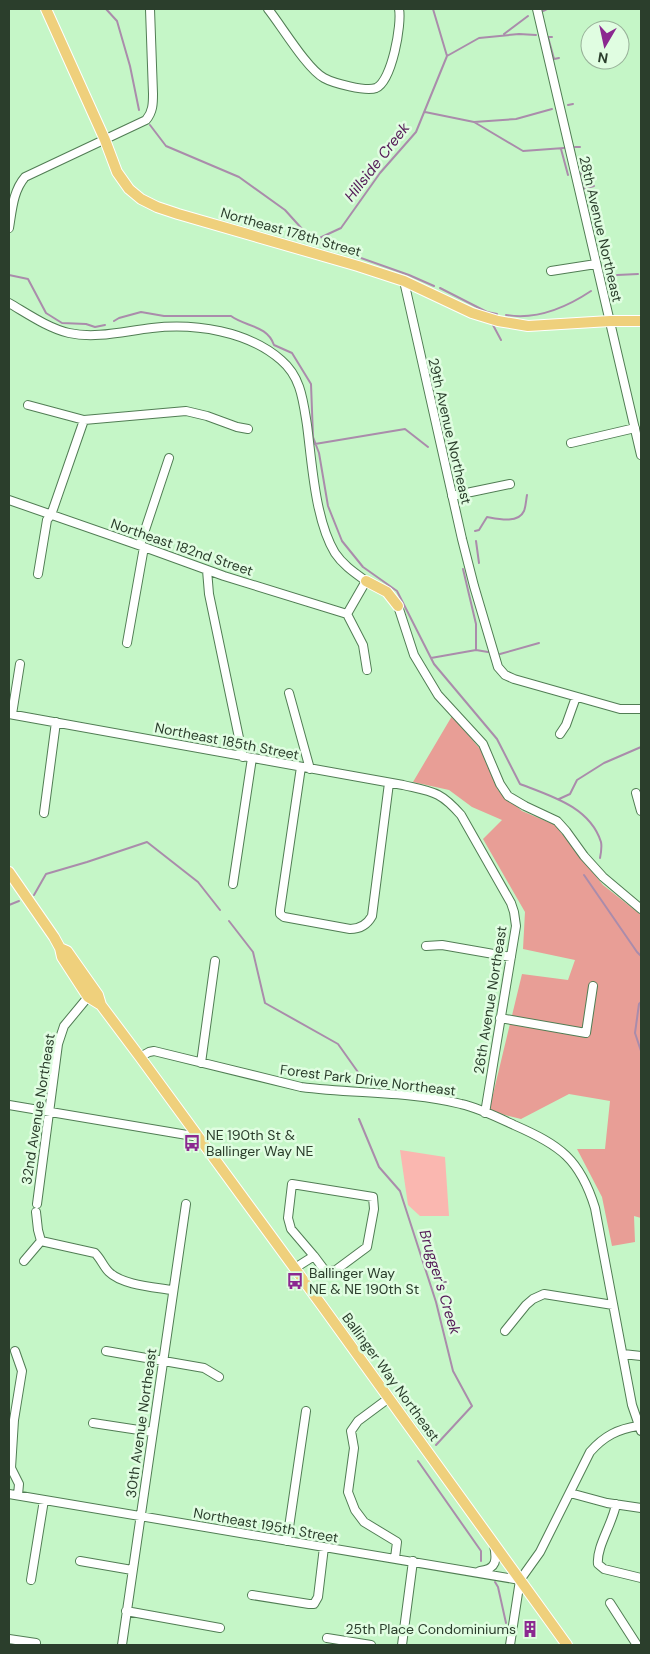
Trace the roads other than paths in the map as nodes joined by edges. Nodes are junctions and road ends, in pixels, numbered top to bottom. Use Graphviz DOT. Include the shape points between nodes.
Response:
graph roads {
  1 [pos="46,9"];
  2 [pos="150,9"];
  3 [pos="268,9"];
  4 [pos="399,9"];
  5 [pos="537,9"];
  6 [pos="105,140"];
  7 [pos="9,228"];
  8 [pos="596,264"];
  9 [pos="551,271"];
  10 [pos="404,281"];
  11 [pos="9,303"];
  12 [pos="610,321"];
  13 [pos="641,321"];
  14 [pos="28,405"];
  15 [pos="84,420"];
  16 [pos="635,428"];
  17 [pos="248,429"];
  18 [pos="571,443"];
  19 [pos="641,455"];
  20 [pos="169,458"];
  21 [pos="510,484"];
  22 [pos="452,496"];
  23 [pos="9,500"];
  24 [pos="51,515"];
  25 [pos="142,546"];
  26 [pos="207,570"];
  27 [pos="38,574"];
  28 [pos="366,581"];
  29 [pos="398,606"];
  30 [pos="347,614"];
  31 [pos="127,643"];
  32 [pos="20,664"];
  33 [pos="367,670"];
  34 [pos="288,692"];
  35 [pos="576,697"];
  36 [pos="641,709"];
  37 [pos="10,714"];
  38 [pos="56,722"];
  39 [pos="560,734"];
  40 [pos="243,757"];
  41 [pos="252,758"];
  42 [pos="300,767"];
  43 [pos="310,769"];
  44 [pos="389,783"];
  45 [pos="636,794"];
  46 [pos="440,795"];
  47 [pos="641,811"];
  48 [pos="44,813"];
  49 [pos="9,872"];
  50 [pos="233,884"];
  51 [pos="641,909"];
  52 [pos="426,946"];
  53 [pos="60,948"];
  54 [pos="511,957"];
  55 [pos="215,961"];
  56 [pos="593,986"];
  57 [pos="88,997"];
  58 [pos="100,1005"];
  59 [pos="500,1018"];
  60 [pos="140,1057"];
  61 [pos="200,1063"];
  62 [pos="9,1104"];
  63 [pos="50,1112"];
  64 [pos="485,1113"];
  65 [pos="199,1137"];
  66 [pos="186,1204"];
  67 [pos="41,1241"];
  68 [pos="314,1256"];
  69 [pos="24,1261"];
  70 [pos="295,1268"];
  71 [pos="172,1290"];
  72 [pos="613,1305"];
  73 [pos="505,1331"];
  74 [pos="15,1351"];
  75 [pos="106,1351"];
  76 [pos="623,1354"];
  77 [pos="641,1356"];
  78 [pos="162,1361"];
  79 [pos="219,1378"];
  80 [pos="389,1398"];
  81 [pos="306,1411"];
  82 [pos="93,1423"];
  83 [pos="640,1429"];
  84 [pos="152,1432"];
  85 [pos="9,1494"];
  86 [pos="570,1494"];
  87 [pos="18,1496"];
  88 [pos="44,1500"];
  89 [pos="616,1504"];
  90 [pos="641,1508"];
  91 [pos="140,1516"];
  92 [pos="287,1541"];
  93 [pos="494,1543"];
  94 [pos="324,1547"];
  95 [pos="395,1558"];
  96 [pos="80,1561"];
  97 [pos="413,1561"];
  98 [pos="132,1570"];
  99 [pos="474,1572"];
  100 [pos="641,1578"];
  101 [pos="31,1580"];
  102 [pos="520,1580"];
  103 [pos="252,1595"];
  104 [pos="610,1603"];
  105 [pos="126,1611"];
  106 [pos="220,1628"];
  107 [pos="327,1638"];
  108 [pos="9,1639"];
  109 [pos="36,1643"];
  110 [pos="122,1645"];
  111 [pos="371,1645"];
  112 [pos="402,1645"];
  113 [pos="510,1645"];
  114 [pos="567,1645"];
  115 [pos="637,1645"];
  1 -- 6 [label="main road, Northeast 178th Street"];
  2 -- 6 [label="street" via="151,113 146,120"];
  3 -- 4 [label="street" via="314,70 324,78 366,88 376,88 388,72 399,33"];
  5 -- 8 [label="street, 28th Avenue Northeast"];
  6 -- 7 [label="street" via="25,177 15,195"];
  6 -- 10 [label="main road, Northeast 178th Street" via="116,172 129,189 157,207"];
  8 -- 9 [label="street"];
  8 -- 12 [label="street, 28th Avenue Northeast"];
  10 -- 12 [label="main road, Northeast 178th Street" via="472,313 510,324 528,326"];
  10 -- 22 [label="street, 29th Avenue Northeast"];
  11 -- 28 [label="street" via="70,334 201,328 258,344 276,356 294,376 303,395 316,496 335,553"];
  12 -- 13 [label="main road, Northeast 178th Street"];
  12 -- 16 [label="street, 28th Avenue Northeast"];
  14 -- 15 [label="street"];
  15 -- 17 [label="street" via="186,411"];
  15 -- 24 [label="street"];
  16 -- 18 [label="street"];
  16 -- 19 [label="street, 28th Avenue Northeast"];
  20 -- 25 [label="street"];
  21 -- 22 [label="street"];
  22 -- 35 [label="street, 29th Avenue Northeast" via="498,666 505,675 514,679"];
  23 -- 24 [label="street, Northeast 182nd Street"];
  24 -- 25 [label="street, Northeast 182nd Street"];
  24 -- 27 [label="street"];
  25 -- 26 [label="street, Northeast 182nd Street"];
  25 -- 31 [label="street"];
  26 -- 30 [label="street, Northeast 182nd Street"];
  26 -- 40 [label="street" via="209,594"];
  28 -- 29 [label="main road" via="387,592"];
  28 -- 30 [label="street"];
  29 -- 51 [label="street" via="414,655 438,695 483,744 508,796 557,821 603,878"];
  30 -- 33 [label="street" via="363,645"];
  32 -- 37 [label="street"];
  34 -- 43 [label="street"];
  35 -- 36 [label="street" via="620,710"];
  35 -- 39 [label="street"];
  37 -- 38 [label="street, Northeast 185th Street"];
  38 -- 40 [label="street, Northeast 185th Street"];
  38 -- 48 [label="street"];
  40 -- 41 [label="street, Northeast 185th Street"];
  41 -- 42 [label="street, Northeast 185th Street"];
  41 -- 50 [label="street"];
  42 -- 43 [label="street, Northeast 185th Street"];
  42 -- 44 [label="street" via="280,914 350,929 364,926 372,916"];
  43 -- 44 [label="street, Northeast 185th Street"];
  44 -- 46 [label="street, Northeast 185th Street"];
  45 -- 47 [label="street"];
  46 -- 54 [label="street, 26th Avenue Northeast" via="461,814 511,903 516,926"];
  49 -- 53 [label="main road"];
  52 -- 54 [label="street" via="442,945"];
  53 -- 57 [label="main road" via="62,957"];
  53 -- 58 [label="main road" via="67,951 98,995"];
  54 -- 59 [label="street, 26th Avenue Northeast"];
  55 -- 61 [label="street"];
  56 -- 59 [label="street" via="586,1033"];
  57 -- 58 [label="main road"];
  57 -- 63 [label="street, 32nd Avenue Northeast" via="61,1033"];
  58 -- 60 [label="main road, Ballinger Way Northeast"];
  59 -- 64 [label="street, 26th Avenue Northeast"];
  60 -- 61 [label="street, Forest Park Drive Northeast" via="154,1051"];
  60 -- 65 [label="main road, Ballinger Way Northeast"];
  61 -- 64 [label="street, Forest Park Drive Northeast" via="301,1087 437,1099"];
  62 -- 63 [label="street"];
  63 -- 65 [label="street"];
  63 -- 67 [label="street, 32nd Avenue Northeast" via="37,1208"];
  64 -- 72 [label="street, Forest Park Drive Northeast" via="544,1139 559,1149 582,1175 595,1208"];
  65 -- 70 [label="main road, Ballinger Way Northeast"];
  66 -- 71 [label="street, 30th Avenue Northeast"];
  67 -- 69 [label="street"];
  67 -- 71 [label="street" via="95,1253 113,1276 126,1281"];
  68 -- 68 [label="street" via="326,1272 336,1270 368,1247 373,1198 292,1184 288,1218 292,1229"];
  68 -- 70 [label="street"];
  70 -- 80 [label="main road, Ballinger Way Northeast"];
  71 -- 78 [label="street, 30th Avenue Northeast"];
  72 -- 73 [label="street" via="544,1294 526,1305"];
  72 -- 76 [label="street, Forest Park Drive Northeast"];
  74 -- 87 [label="street" via="22,1371 11,1468 20,1484"];
  75 -- 78 [label="street"];
  76 -- 77 [label="street"];
  76 -- 83 [label="street, Forest Park Drive Northeast"];
  78 -- 79 [label="street" via="204,1368"];
  78 -- 84 [label="street, 30th Avenue Northeast"];
  80 -- 93 [label="main road, Ballinger Way Northeast"];
  80 -- 95 [label="street" via="358,1420 351,1431 354,1448 348,1492 364,1522 397,1542"];
  81 -- 92 [label="street"];
  82 -- 84 [label="street"];
  83 -- 86 [label="street" via="622,1428 598,1443 590,1452"];
  84 -- 91 [label="street, 30th Avenue Northeast"];
  85 -- 87 [label="street, Northeast 195th Street"];
  86 -- 89 [label="street"];
  86 -- 102 [label="street" via="540,1552"];
  87 -- 88 [label="street, Northeast 195th Street"];
  88 -- 91 [label="street, Northeast 195th Street"];
  88 -- 101 [label="street"];
  89 -- 90 [label="street"];
  89 -- 100 [label="street" via="598,1564 604,1569"];
  91 -- 92 [label="street, Northeast 195th Street"];
  91 -- 98 [label="street, 30th Avenue Northeast"];
  92 -- 94 [label="street, Northeast 195th Street"];
  93 -- 99 [label="street" via="496,1555 493,1566 489,1570"];
  93 -- 102 [label="main road, Ballinger Way Northeast"];
  94 -- 95 [label="street, Northeast 195th Street"];
  94 -- 103 [label="street" via="318,1597 314,1604"];
  95 -- 97 [label="street, Northeast 195th Street"];
  96 -- 98 [label="street"];
  97 -- 99 [label="street, Northeast 195th Street"];
  97 -- 112 [label="street"];
  98 -- 105 [label="street, 30th Avenue Northeast"];
  99 -- 102 [label="street, Northeast 195th Street"];
  102 -- 113 [label="street"];
  102 -- 114 [label="main road, Ballinger Way Northeast"];
  104 -- 115 [label="street"];
  105 -- 106 [label="street"];
  105 -- 110 [label="street, 30th Avenue Northeast"];
  107 -- 111 [label="street"];
  108 -- 109 [label="street"];
}
